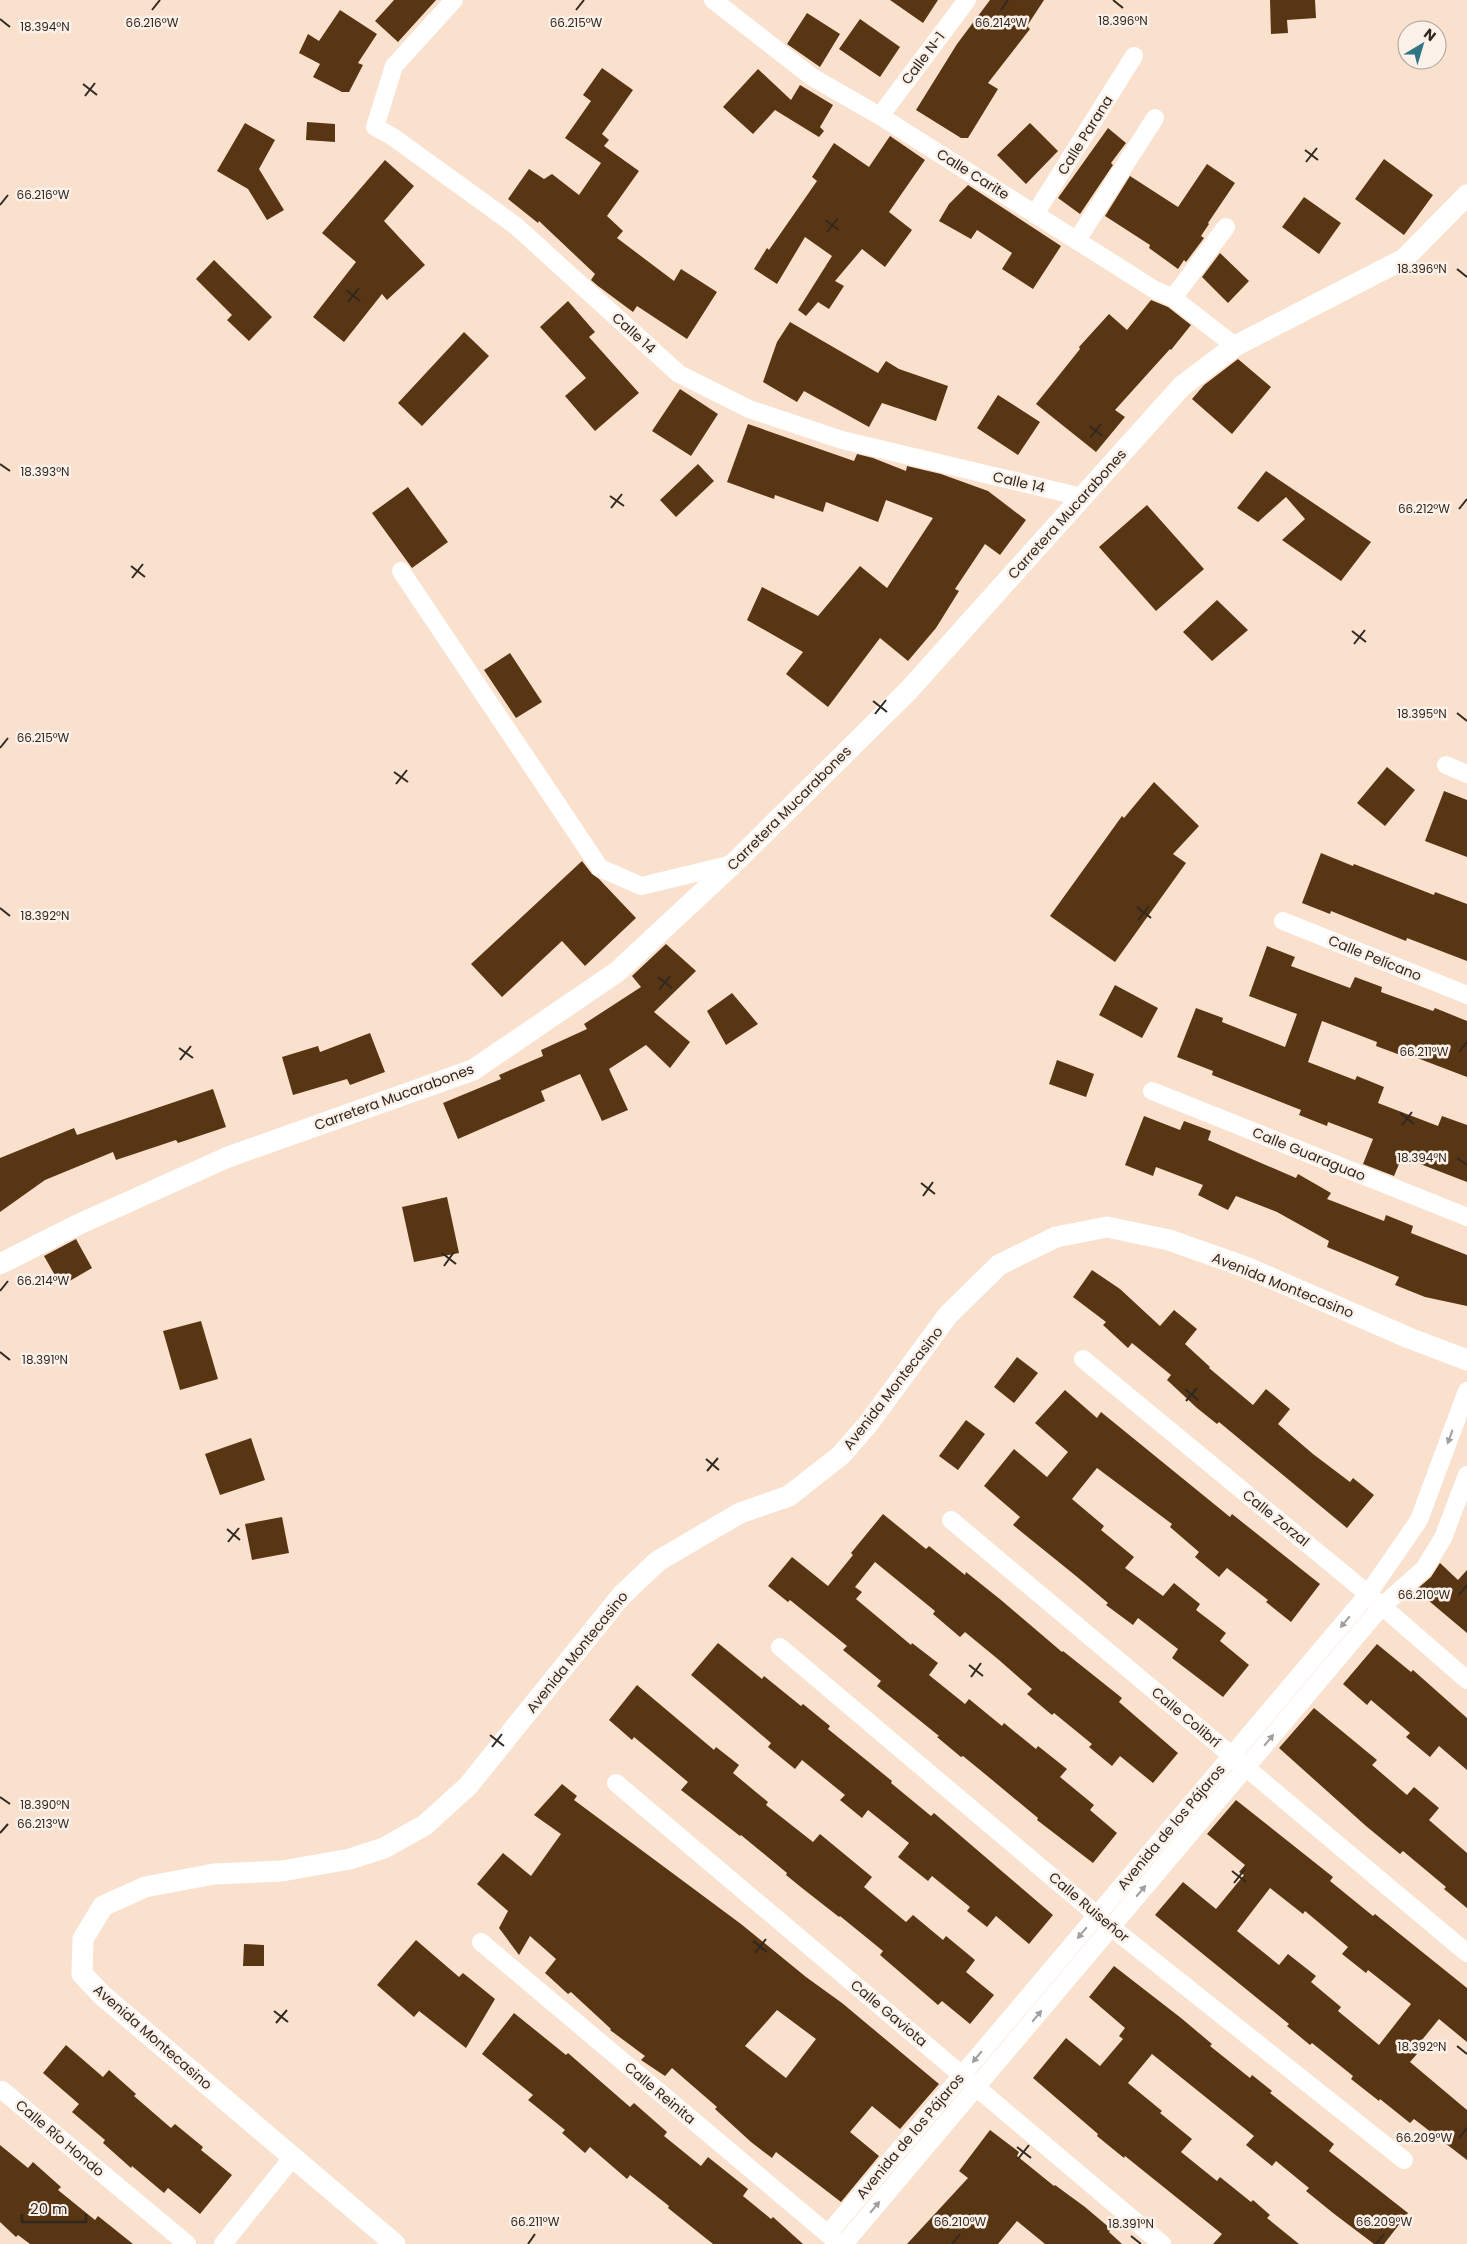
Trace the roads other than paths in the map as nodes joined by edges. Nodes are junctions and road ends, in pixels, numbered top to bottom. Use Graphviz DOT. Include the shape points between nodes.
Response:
graph roads {
  1 [pos="454,0"];
  2 [pos="713,0"];
  3 [pos="966,0"];
  4 [pos="1134,56"];
  5 [pos="880,116"];
  6 [pos="1155,118"];
  7 [pos="1467,195"];
  8 [pos="1035,214"];
  9 [pos="1226,227"];
  10 [pos="1077,240"];
  11 [pos="1173,298"];
  12 [pos="1235,346"];
  13 [pos="1082,497"];
  14 [pos="401,570"];
  15 [pos="1446,765"];
  16 [pos="1467,774"];
  17 [pos="733,864"];
  18 [pos="1283,921"];
  19 [pos="1467,996"];
  20 [pos="1152,1091"];
  21 [pos="1467,1217"];
  22 [pos="0,1264"];
  23 [pos="1083,1359"];
  24 [pos="1467,1360"];
  25 [pos="1467,1391"];
  26 [pos="1467,1475"];
  27 [pos="951,1520"];
  28 [pos="1368,1594"];
  29 [pos="1382,1606"];
  30 [pos="780,1647"];
  31 [pos="1467,1680"];
  32 [pos="1232,1756"];
  33 [pos="1246,1768"];
  34 [pos="616,1784"];
  35 [pos="1098,1914"];
  36 [pos="1112,1927"];
  37 [pos="481,1942"];
  38 [pos="1467,1953"];
  39 [pos="962,2074"];
  40 [pos="976,2087"];
  41 [pos="2,2090"];
  42 [pos="293,2157"];
  43 [pos="1404,2160"];
  44 [pos="834,2239"];
  45 [pos="187,2244"];
  46 [pos="223,2244"];
  47 [pos="395,2244"];
  48 [pos="844,2244"];
  49 [pos="1162,2244"];
  1 -- 13 [label="street, Calle 14" via="394,66 375,127 516,226 679,374 749,409 842,440"];
  2 -- 5 [label="street, Calle Carite" via="812,76"];
  3 -- 5 [label="street, Calle N-1"];
  4 -- 8 [label="street, Calle Parana"];
  5 -- 8 [label="street, Calle Carite"];
  6 -- 10 [label="street"];
  7 -- 12 [label="street, Carretera Mucarabones" via="1404,260"];
  8 -- 10 [label="street, Calle Carite"];
  9 -- 11 [label="street"];
  10 -- 11 [label="street, Calle Carite"];
  11 -- 12 [label="street, Calle Carite"];
  12 -- 13 [label="street, Carretera Mucarabones" via="1182,386"];
  13 -- 17 [label="street, Carretera Mucarabones" via="908,691"];
  14 -- 17 [label="street" via="600,868 641,886"];
  15 -- 16 [label="street"];
  17 -- 22 [label="street, Carretera Mucarabones" via="617,972 473,1070 228,1157"];
  18 -- 19 [label="street, Calle Pelícano"];
  20 -- 21 [label="street, Calle Guaraguao"];
  23 -- 28 [label="street, Calle Zorzal"];
  24 -- 42 [label="street, Avenida Montecasino" via="1248,1268 1169,1240 1107,1227 1056,1237 999,1265 948,1315 868,1424 840,1455 789,1496 740,1513 658,1561 621,1596 468,1786 425,1825 384,1848 350,1859 282,1871 205,1875 145,1887 103,1906 83,1939 82,1974 102,1995"];
  25 -- 28 [label="street, Avenida de los Pájaros, one-way" via="1419,1520"];
  26 -- 29 [label="street, Avenida de los Pájaros" via="1443,1538 1424,1569"];
  27 -- 32 [label="street, Calle Colibrí"];
  28 -- 29 [label="street, Calle Zorzal"];
  28 -- 32 [label="street, Avenida de los Pájaros, one-way"];
  29 -- 31 [label="street, Calle Zorzal"];
  33 -- 29 [label="street, Avenida de los Pájaros, one-way"];
  30 -- 35 [label="street, Calle Ruiseñor"];
  32 -- 33 [label="street, Calle Colibrí"];
  32 -- 35 [label="street, Avenida de los Pájaros"];
  36 -- 33 [label="street, Avenida de los Pájaros, one-way"];
  33 -- 38 [label="street, Calle Colibrí"];
  34 -- 39 [label="street, Calle Gaviota"];
  35 -- 36 [label="street, Calle Ruiseñor"];
  35 -- 39 [label="street, Avenida de los Pájaros, one-way"];
  40 -- 36 [label="street, Avenida de los Pájaros, one-way"];
  36 -- 43 [label="street, Calle Ruiseñor"];
  37 -- 44 [label="street, Calle Reinita"];
  39 -- 40 [label="street, Calle Gaviota"];
  39 -- 44 [label="street, Avenida de los Pájaros"];
  48 -- 40 [label="street, Avenida de los Pájaros, one-way"];
  40 -- 49 [label="street, Calle Gaviota"];
  41 -- 45 [label="street, Calle Río Hondo"];
  42 -- 46 [label="street"];
  42 -- 47 [label="street, Avenida Montecasino"];
}
